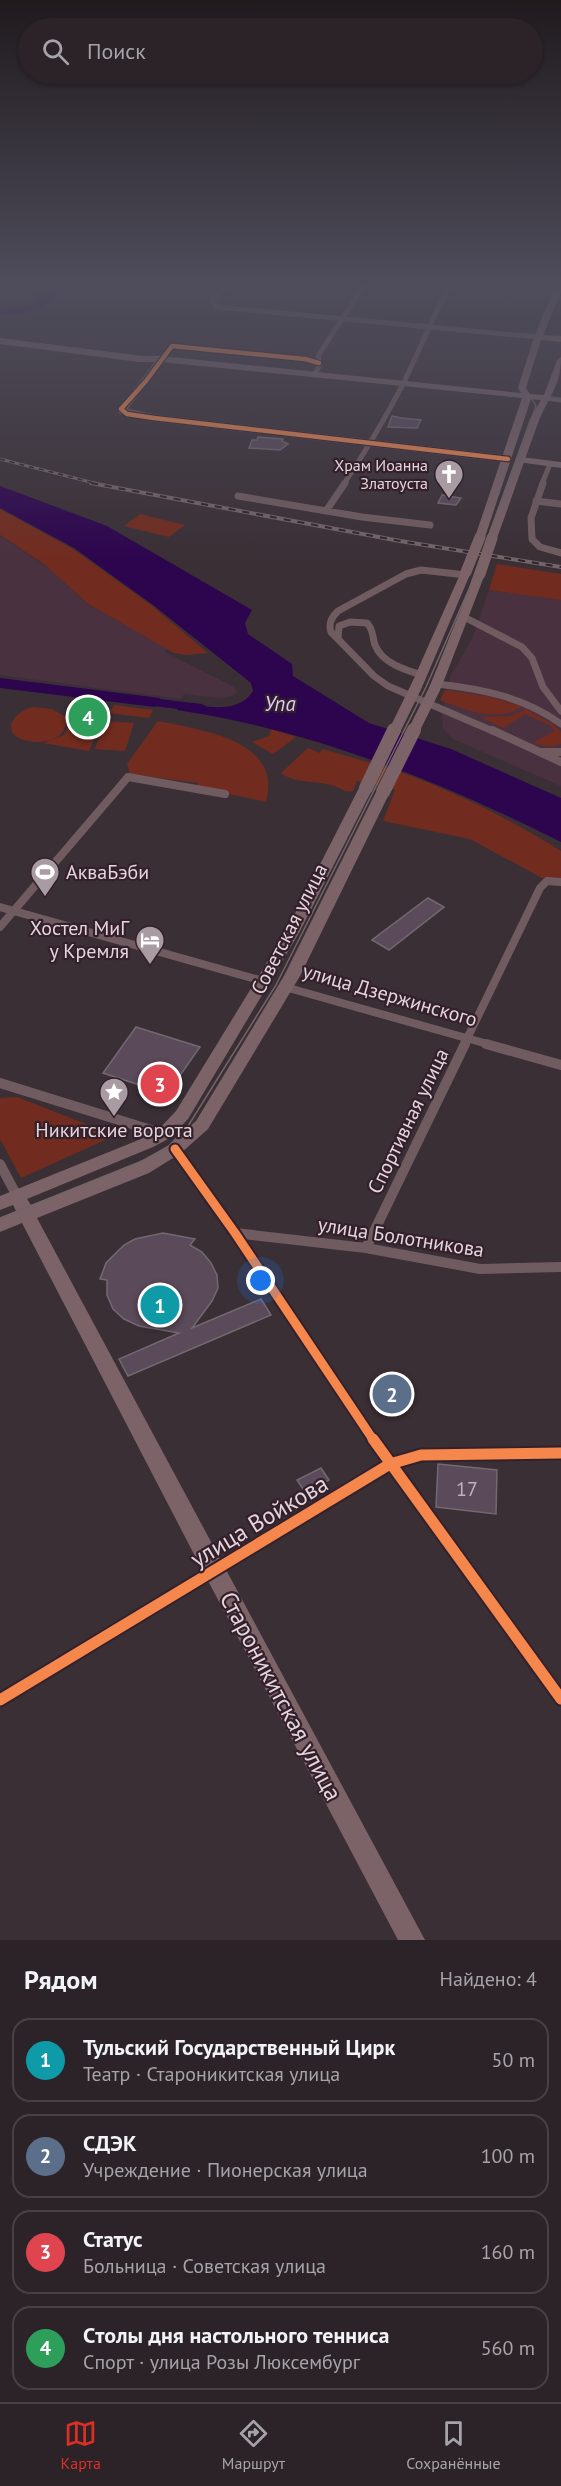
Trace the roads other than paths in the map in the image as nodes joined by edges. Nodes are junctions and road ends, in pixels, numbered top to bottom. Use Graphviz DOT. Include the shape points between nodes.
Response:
graph roads {
  1 [pos="148,378"];
  2 [pos="342,378"];
  3 [pos="405,378"];
  4 [pos="525,378"];
  5 [pos="555,378"];
  6 [pos="403,383"];
  7 [pos="527,396"];
  8 [pos="546,398"];
  9 [pos="561,400"];
  10 [pos="370,444"];
  11 [pos="508,459"];
  12 [pos="521,460"];
  13 [pos="550,464"];
  14 [pos="561,465"];
  15 [pos="238,496"];
  16 [pos="536,501"];
  17 [pos="561,504"];
  18 [pos="326,511"];
  19 [pos="430,525"];
  20 [pos="561,553"];
  21 [pos="466,574"];
  22 [pos="464,617"];
  23 [pos="338,639"];
  24 [pos="420,680"];
  25 [pos="436,686"];
  26 [pos="561,711"];
  27 [pos="561,724"];
  28 [pos="528,749"];
  29 [pos="561,752"];
  30 [pos="561,762"];
  31 [pos="225,794"];
  32 [pos="561,882"];
  33 [pos="0,907"];
  34 [pos="14,911"];
  35 [pos="0,927"];
  36 [pos="263,981"];
  37 [pos="285,987"];
  38 [pos="469,1039"];
  39 [pos="561,1065"];
  40 [pos="0,1083"];
  41 [pos="17,1088"];
  42 [pos="0,1090"];
  43 [pos="164,1134"];
  44 [pos="175,1149"];
  45 [pos="0,1164"];
  46 [pos="17,1196"];
  47 [pos="0,1203"];
  48 [pos="27,1214"];
  49 [pos="0,1226"];
  50 [pos="235,1233"];
  51 [pos="366,1248"];
  52 [pos="561,1268"];
  53 [pos="561,1453"];
  54 [pos="390,1464"];
  55 [pos="214,1571"];
  56 [pos="561,1699"];
  57 [pos="0,1700"];
  58 [pos="412,1940"];
  1 -- 10 [label="street" via="122,411"];
  2 -- 6 [label="main road"];
  3 -- 6 [label="street"];
  4 -- 7 [label="main road, Советская улица" via="522,388"];
  5 -- 8 [label="main road, Советская улица"];
  6 -- 7 [label="main road"];
  6 -- 10 [label="street"];
  7 -- 8 [label="main road"];
  7 -- 11 [label="main road, Советская улица"];
  8 -- 9 [label="street"];
  8 -- 12 [label="main road, Советская улица"];
  10 -- 11 [label="street"];
  10 -- 18 [label="street"];
  11 -- 12 [label="main road"];
  11 -- 21 [label="main road, Советская улица, bridge"];
  12 -- 13 [label="main road"];
  12 -- 22 [label="main road, Советская улица, bridge"];
  13 -- 14 [label="main road"];
  13 -- 16 [label="street"];
  15 -- 18 [label="street"];
  16 -- 17 [label="street"];
  16 -- 20 [label="street" via="530,526 532,538 537,546"];
  18 -- 19 [label="street"];
  21 -- 23 [label="street" via="421,570 406,574 338,611 329,627"];
  21 -- 24 [label="main road, Советская улица"];
  22 -- 25 [label="main road, Советская улица"];
  22 -- 26 [label="street" via="522,647"];
  23 -- 24 [label="street" via="339,626 344,623 367,623 374,631 379,653"];
  23 -- 28 [label="street" via="388,686 482,725"];
  24 -- 36 [label="main road, Советская улица, bridge"];
  25 -- 27 [label="street" via="503,695 522,701"];
  25 -- 37 [label="main road, Советская улица, bridge"];
  28 -- 29 [label="street"];
  28 -- 30 [label="street"];
  31 -- 34 [label="street" via="128,777"];
  32 -- 38 [label="street, Спортивная улица" via="547,881 540,888"];
  33 -- 34 [label="street, улица Дзержинского"];
  34 -- 35 [label="street"];
  34 -- 36 [label="street, улица Дзержинского"];
  36 -- 37 [label="main road, улица Дзержинского"];
  36 -- 43 [label="main road, Советская улица" via="182,1115"];
  37 -- 38 [label="street, улица Дзержинского"];
  37 -- 44 [label="main road, Советская улица" via="202,1125"];
  38 -- 39 [label="street, улица Дзержинского"];
  38 -- 51 [label="street, Спортивная улица"];
  40 -- 41 [label="street"];
  41 -- 42 [label="street"];
  41 -- 43 [label="street"];
  43 -- 46 [label="main road, Советская улица"];
  44 -- 48 [label="main road, Советская улица" via="143,1168"];
  44 -- 50 [label="street"];
  45 -- 46 [label="street"];
  46 -- 47 [label="main road, Советская улица"];
  46 -- 48 [label="main road, Староникитская улица"];
  48 -- 49 [label="main road, Советская улица"];
  48 -- 55 [label="main road, Староникитская улица"];
  50 -- 51 [label="street, улица Болотникова"];
  50 -- 54 [label="street"];
  51 -- 52 [label="street, улица Болотникова" via="480,1269"];
  53 -- 54 [label="street, улица Войкова" via="422,1455"];
  54 -- 55 [label="street, улица Войкова"];
  54 -- 56 [label="street"];
  55 -- 57 [label="street, улица Войкова"];
  55 -- 58 [label="main road, Староникитская улица"];
}
